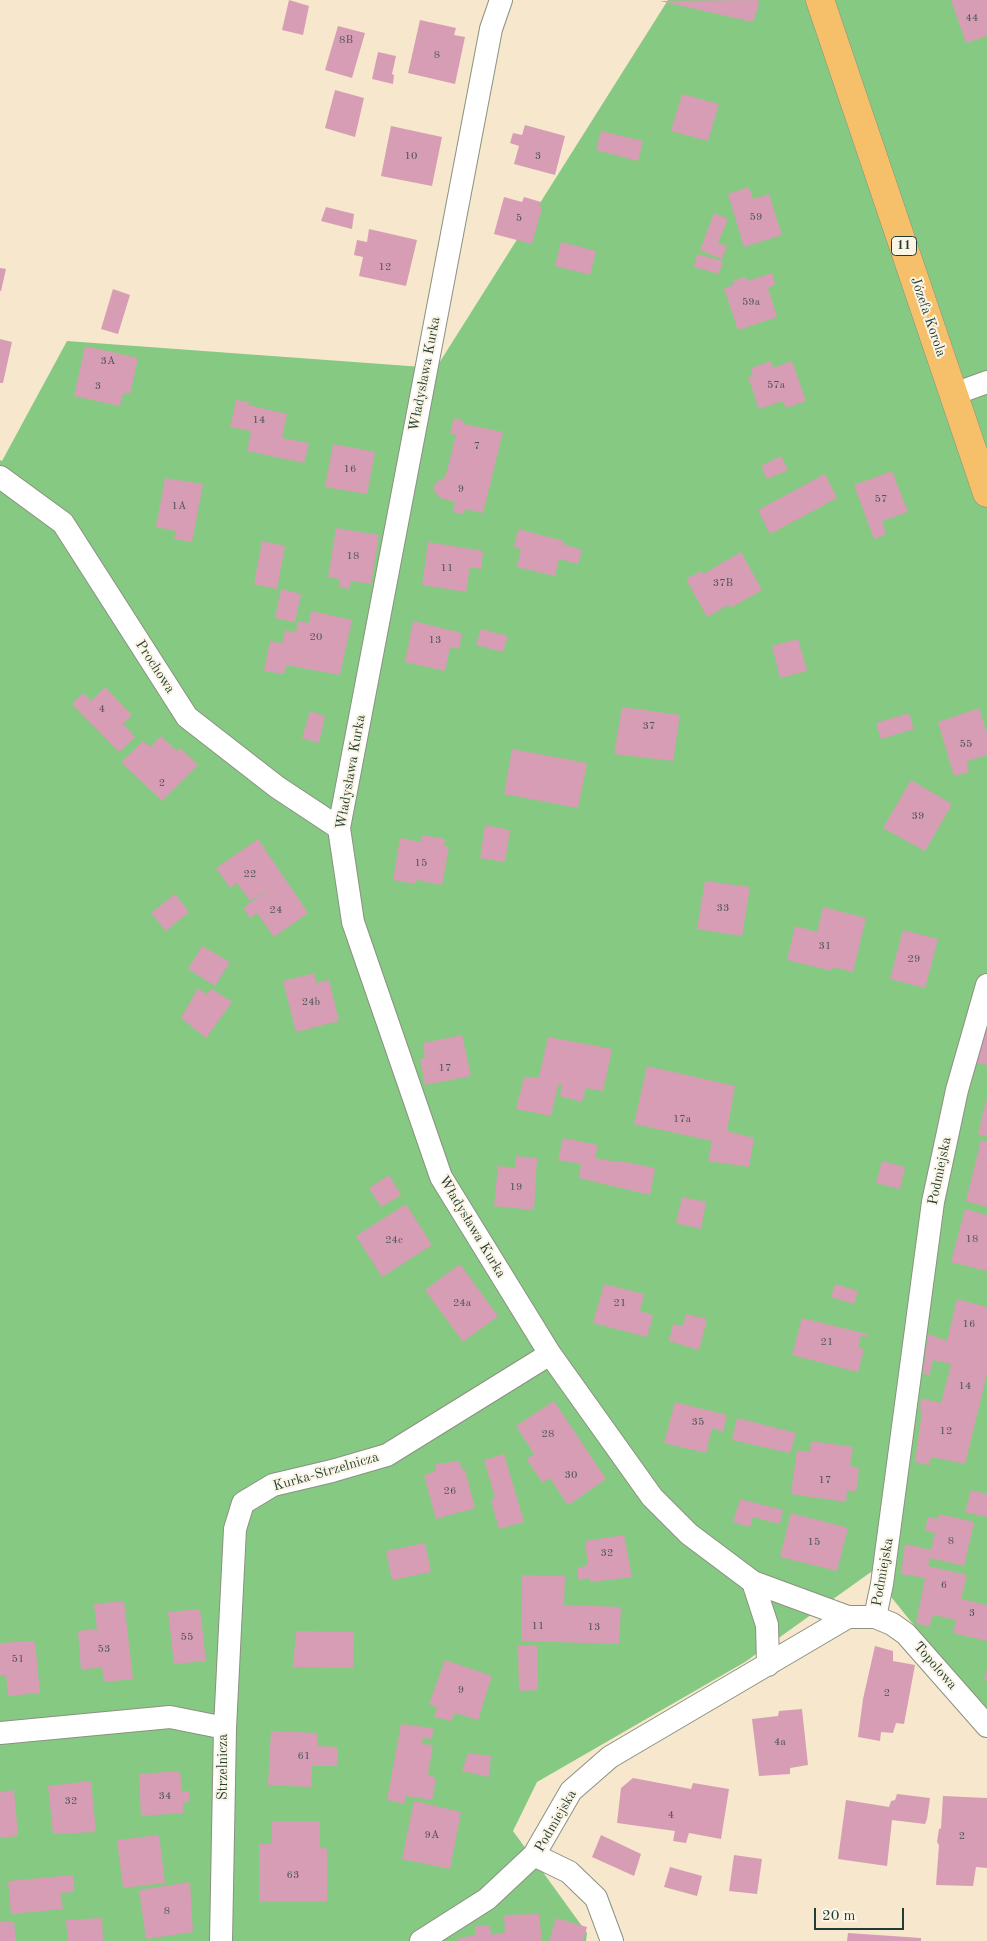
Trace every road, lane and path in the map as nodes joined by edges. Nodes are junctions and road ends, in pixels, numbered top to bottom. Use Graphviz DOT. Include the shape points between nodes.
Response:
graph roads {
  1 [pos="501,0"];
  2 [pos="820,0"];
  3 [pos="987,382"];
  4 [pos="954,394"];
  5 [pos="0,478"];
  6 [pos="987,493"];
  7 [pos="339,828"];
  8 [pos="987,985"];
  9 [pos="550,1354"];
  10 [pos="753,1582"];
  11 [pos="848,1617"];
  12 [pos="875,1617"];
  13 [pos="768,1664"];
  14 [pos="987,1726"];
  15 [pos="225,1728"];
  16 [pos="0,1734"];
  17 [pos="534,1856"];
  18 [pos="221,1941"];
  19 [pos="421,1941"];
  20 [pos="612,1941"];
  1 -- 7 [label="street, Władysława Kurka" via="491,29"];
  2 -- 4 [label="highway, Józefa Korola / 11"];
  3 -- 4 [label="street"];
  4 -- 6 [label="highway, Józefa Korola / 11"];
  5 -- 7 [label="street, Prochowa" via="62,524 187,717 277,787"];
  7 -- 9 [label="street, Władysława Kurka" via="353,922 441,1177"];
  8 -- 12 [label="street, Podmiejska" via="957,1090 933,1202"];
  9 -- 10 [label="street, Władysława Kurka" via="652,1497 689,1534"];
  9 -- 15 [label="street, Kurka-Strzelnicza" via="388,1455 273,1485 244,1503 235,1529"];
  10 -- 11 [label="street, Władysława Kurka"];
  10 -- 13 [label="street" via="767,1625"];
  11 -- 12 [label="street, Podmiejska"];
  11 -- 13 [label="street, Podmiejska"];
  12 -- 14 [label="street, Topolowa" via="906,1634"];
  13 -- 17 [label="street, Podmiejska" via="610,1757 571,1790"];
  15 -- 16 [label="street, Strzelnicza" via="170,1717"];
  15 -- 18 [label="street, Strzelnicza"];
  17 -- 19 [label="street" via="487,1899"];
  17 -- 20 [label="street, Podmiejska" via="569,1872 596,1898"];
}
